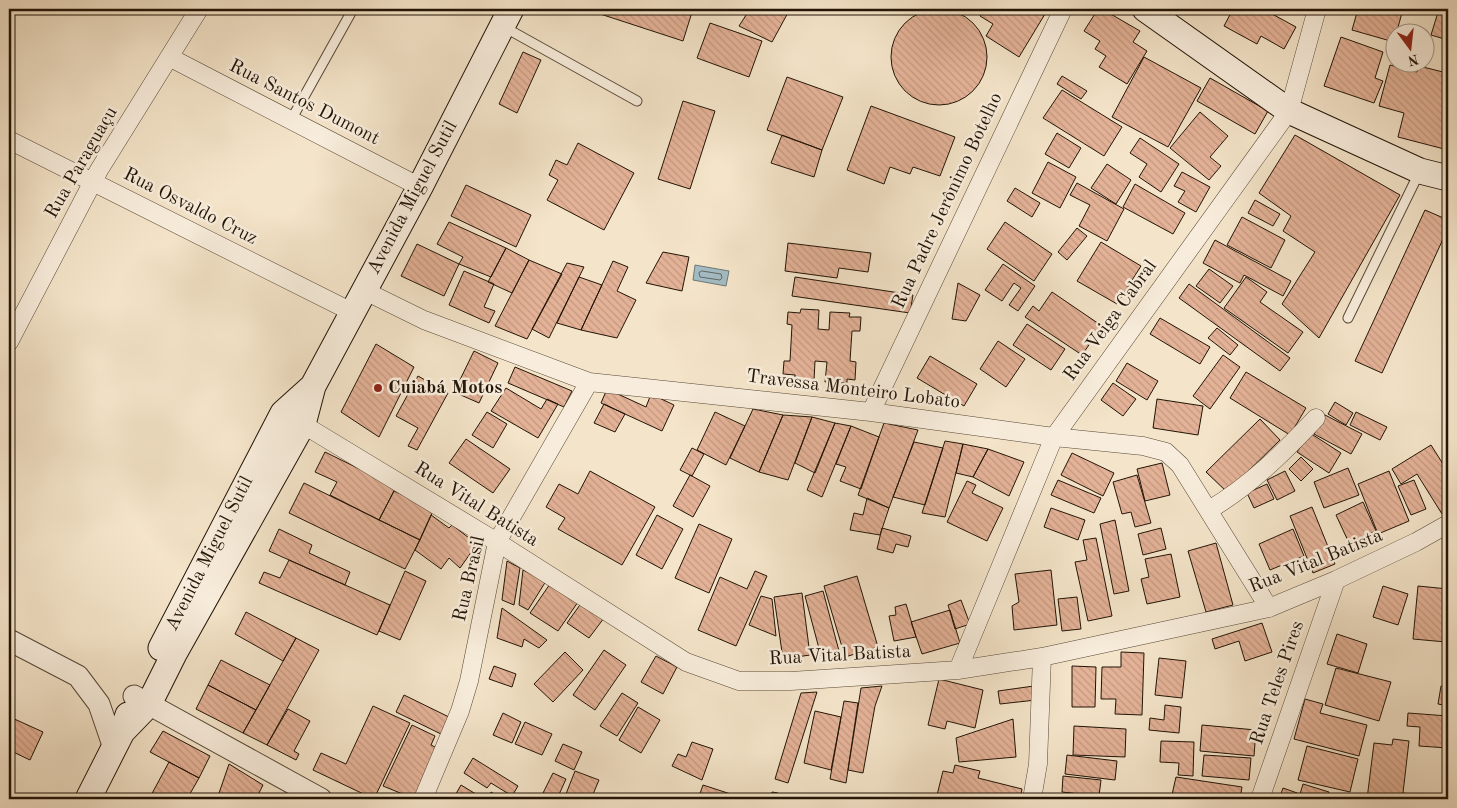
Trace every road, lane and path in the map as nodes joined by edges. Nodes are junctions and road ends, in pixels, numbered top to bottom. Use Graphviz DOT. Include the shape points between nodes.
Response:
graph roads {
  1 [pos="199,9"];
  2 [pos="353,9"];
  3 [pos="1063,9"];
  4 [pos="1145,9"];
  5 [pos="1317,9"];
  6 [pos="506,17"];
  7 [pos="169,57"];
  8 [pos="637,101"];
  9 [pos="1289,111"];
  10 [pos="291,120"];
  11 [pos="9,140"];
  12 [pos="1420,171"];
  13 [pos="1448,178"];
  14 [pos="93,182"];
  15 [pos="420,187"];
  16 [pos="365,291"];
  17 [pos="352,312"];
  18 [pos="1348,318"];
  19 [pos="9,342"];
  20 [pos="589,382"];
  21 [pos="871,412"];
  22 [pos="1316,418"];
  23 [pos="293,419"];
  24 [pos="1054,437"];
  25 [pos="1209,510"];
  26 [pos="1448,524"];
  27 [pos="497,542"];
  28 [pos="1336,580"];
  29 [pos="1269,608"];
  30 [pos="9,640"];
  31 [pos="1042,657"];
  32 [pos="958,670"];
  33 [pos="142,700"];
  34 [pos="118,740"];
  35 [pos="88,799"];
  36 [pos="322,799"];
  37 [pos="424,799"];
  38 [pos="1032,799"];
  39 [pos="1260,799"];
  1 -- 7 [label="street, Rua Paraguaçu"];
  2 -- 10 [label="lane"];
  3 -- 21 [label="street, Rua Padre Jerônimo Botelho"];
  4 -- 9 [label="main road"];
  5 -- 9 [label="street, Rua Veiga Cabral"];
  6 -- 8 [label="lane"];
  6 -- 15 [label="main road, Avenida Miguel Sutil"];
  7 -- 10 [label="street, Rua Santos Dumont"];
  7 -- 14 [label="street, Rua Paraguaçu"];
  9 -- 12 [label="main road"];
  9 -- 24 [label="street, Rua Veiga Cabral"];
  10 -- 15 [label="street, Rua Santos Dumont"];
  11 -- 14 [label="street, Rua Osvaldo Cruz"];
  12 -- 13 [label="main road"];
  12 -- 18 [label="lane"];
  14 -- 17 [label="street, Rua Osvaldo Cruz"];
  14 -- 19 [label="street, Rua Paraguaçu"];
  15 -- 16 [label="main road, Avenida Miguel Sutil"];
  16 -- 17 [label="main road, Avenida Miguel Sutil"];
  16 -- 20 [label="street, Travessa Monteiro Lobato" via="424,320"];
  17 -- 23 [label="main road, Avenida Miguel Sutil"];
  20 -- 21 [label="street, Travessa Monteiro Lobato"];
  20 -- 27 [label="street, Rua Brasil"];
  21 -- 24 [label="street, Travessa Monteiro Lobato"];
  22 -- 25 [label="street" via="1270,466"];
  23 -- 27 [label="street, Rua Vital Batista"];
  23 -- 33 [label="main road, Avenida Miguel Sutil" via="174,654"];
  24 -- 25 [label="street, Travessa Monteiro Lobato" via="1143,446 1166,452 1180,465"];
  24 -- 32 [label="street, Rua Veiga Cabral"];
  25 -- 29 [label="street, Travessa Monteiro Lobato"];
  26 -- 28 [label="street, Rua Vital Batista"];
  27 -- 32 [label="street, Rua Vital Batista" via="686,662 739,681 791,681"];
  27 -- 37 [label="street, Rua Brasil" via="469,680 460,711"];
  28 -- 29 [label="street, Rua Vital Batista"];
  28 -- 39 [label="street, Rua Teles Pires"];
  29 -- 31 [label="street, Rua Vital Batista"];
  30 -- 34 [label="street" via="78,676 99,704"];
  31 -- 32 [label="street, Rua Vital Batista"];
  31 -- 38 [label="street" via="1038,764"];
  33 -- 34 [label="main road, Avenida Miguel Sutil"];
  33 -- 36 [label="street"];
  34 -- 35 [label="main road, Avenida Miguel Sutil"];
}
